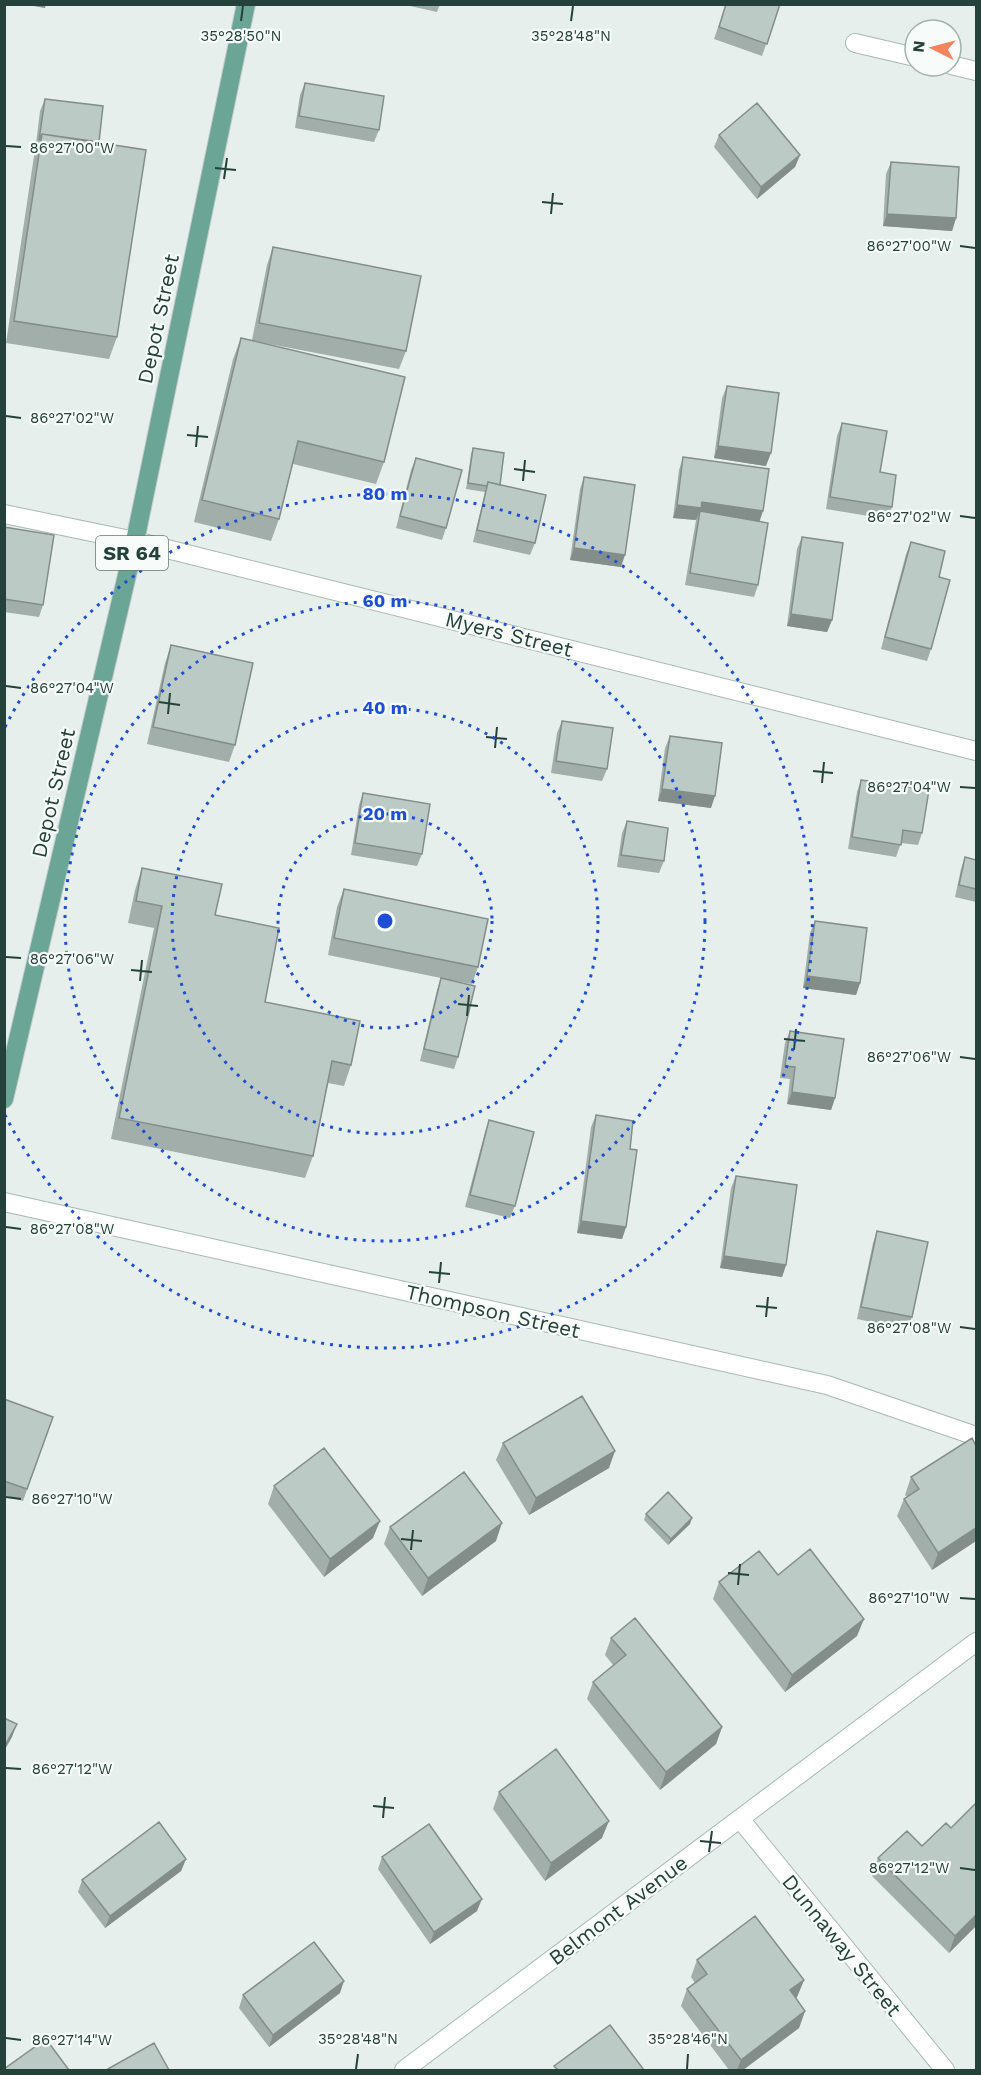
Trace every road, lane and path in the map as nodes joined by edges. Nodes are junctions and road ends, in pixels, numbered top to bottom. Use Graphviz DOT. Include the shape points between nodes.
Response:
graph roads {
  1 [pos="246,4"];
  2 [pos="855,43"];
  3 [pos="903,54"];
  4 [pos="4,514"];
  5 [pos="135,541"];
  6 [pos="976,751"];
  7 [pos="4,1099"];
  8 [pos="4,1202"];
  9 [pos="976,1436"];
  10 [pos="976,1641"];
  11 [pos="740,1819"];
  12 [pos="404,2070"];
  13 [pos="945,2070"];
  1 -- 5 [label="main road, Depot Street / SR 64"];
  2 -- 3 [label="street"];
  4 -- 5 [label="street, Myers Street"];
  5 -- 6 [label="street, Myers Street"];
  5 -- 7 [label="main road, Depot Street / SR 64"];
  8 -- 9 [label="street, Thompson Street" via="827,1385"];
  10 -- 11 [label="street, Belmont Avenue"];
  11 -- 12 [label="street, Belmont Avenue"];
  11 -- 13 [label="street, Dunnaway Street"];
}
